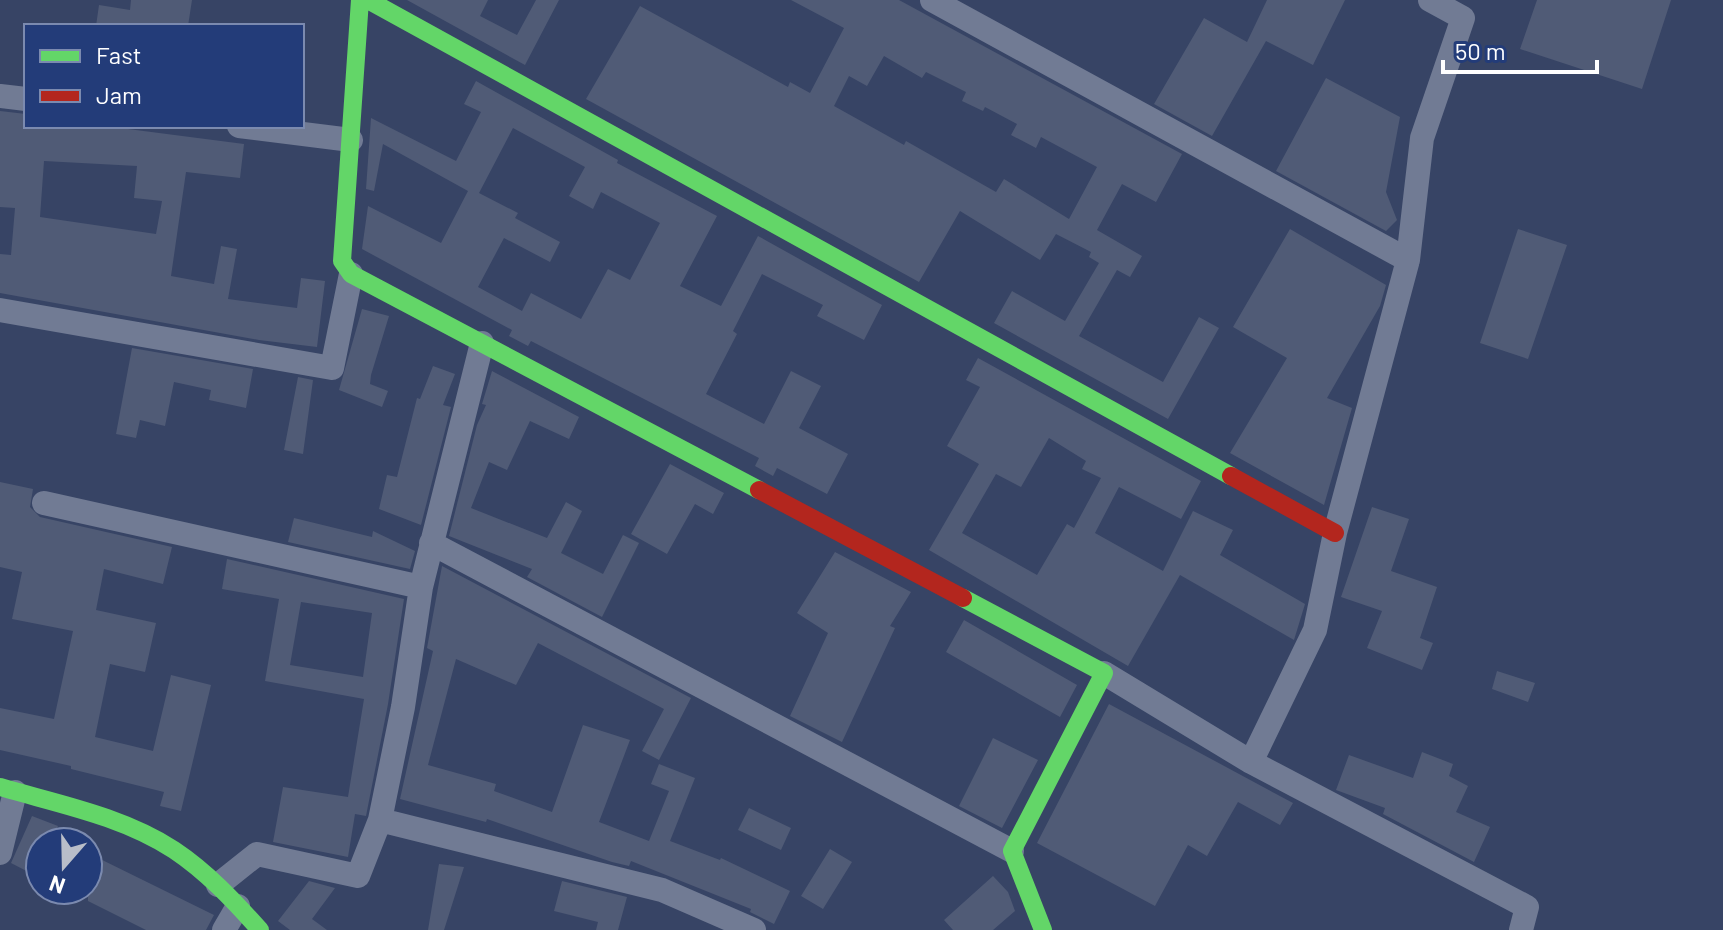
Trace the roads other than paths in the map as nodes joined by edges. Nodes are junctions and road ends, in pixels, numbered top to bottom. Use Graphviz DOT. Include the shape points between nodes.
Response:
graph roads {
  1 [pos="360,0"];
  2 [pos="368,0"];
  3 [pos="932,0"];
  4 [pos="1430,0"];
  5 [pos="1467,9"];
  6 [pos="0,96"];
  7 [pos="24,99"];
  8 [pos="255,128"];
  9 [pos="351,140"];
  10 [pos="1408,260"];
  11 [pos="351,274"];
  12 [pos="0,310"];
  13 [pos="482,343"];
  14 [pos="44,503"];
  15 [pos="1335,533"];
  16 [pos="431,543"];
  17 [pos="421,587"];
  18 [pos="1104,673"];
  19 [pos="1251,762"];
  20 [pos="8,790"];
  21 [pos="380,820"];
  22 [pos="1012,851"];
  23 [pos="0,853"];
  24 [pos="218,885"];
  25 [pos="238,906"];
  26 [pos="224,930"];
  27 [pos="260,930"];
  28 [pos="754,930"];
  29 [pos="1043,930"];
  30 [pos="1521,930"];
  1 -- 9 [label="street"];
  2 -- 15 [label="street"];
  3 -- 10 [label="street"];
  4 -- 5 [label="street"];
  5 -- 10 [label="street" via="1422,138"];
  6 -- 7 [label="street"];
  8 -- 9 [label="street"];
  9 -- 11 [label="street" via="342,261"];
  10 -- 15 [label="street"];
  11 -- 12 [label="street" via="332,368"];
  11 -- 13 [label="street"];
  13 -- 16 [label="street"];
  13 -- 18 [label="street"];
  14 -- 17 [label="street"];
  15 -- 19 [label="street" via="1315,630"];
  16 -- 17 [label="street"];
  16 -- 22 [label="street"];
  17 -- 21 [label="street"];
  18 -- 19 [label="street"];
  18 -- 22 [label="street"];
  19 -- 30 [label="street" via="1527,907"];
  20 -- 23 [label="street"];
  20 -- 24 [label="street" via="116,823 172,849"];
  21 -- 24 [label="street" via="358,876 257,854"];
  21 -- 28 [label="street" via="662,890"];
  22 -- 29 [label="street"];
  24 -- 25 [label="street"];
  25 -- 26 [label="street"];
  25 -- 27 [label="street"];
}
